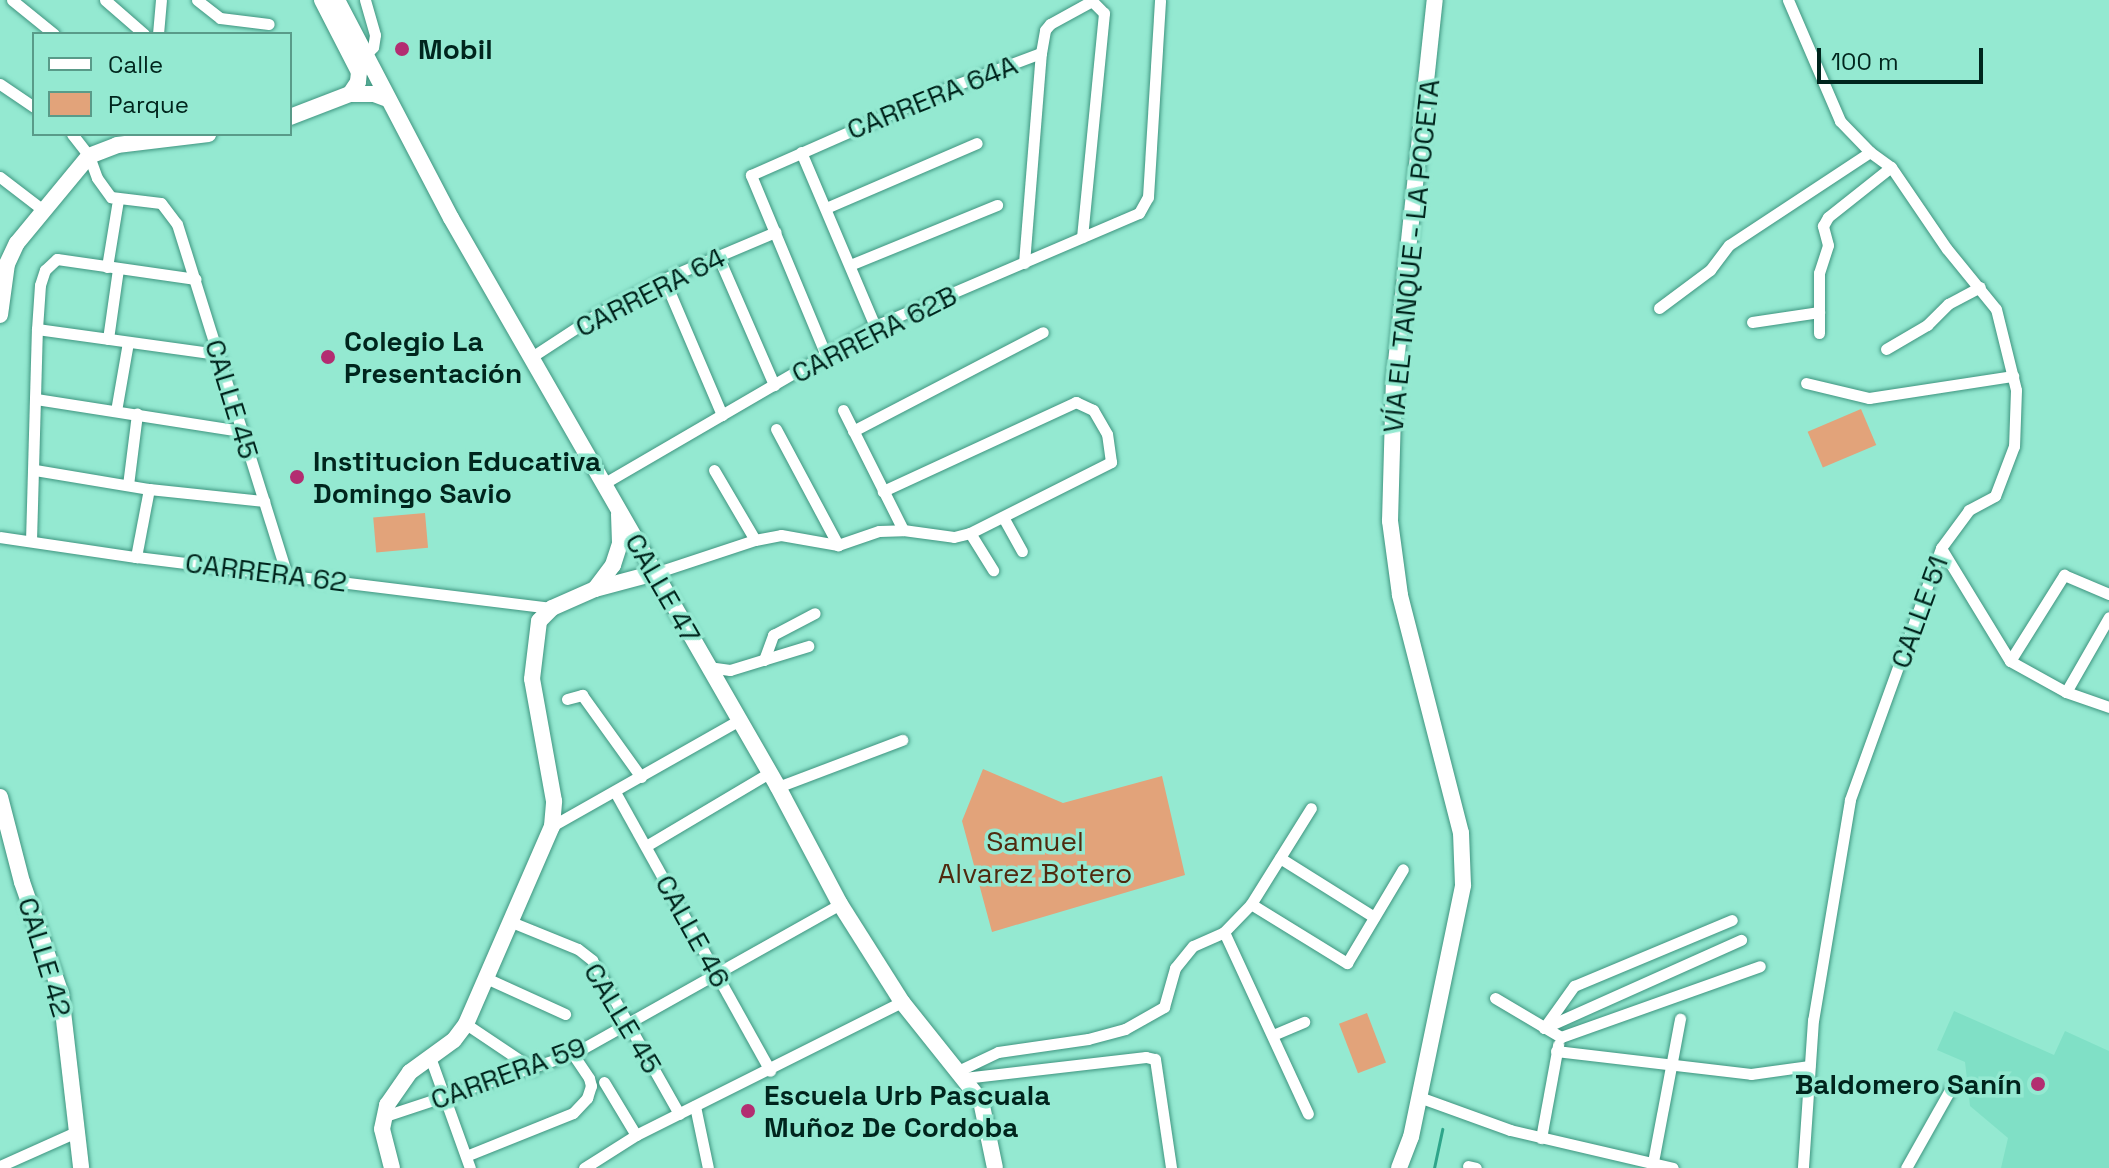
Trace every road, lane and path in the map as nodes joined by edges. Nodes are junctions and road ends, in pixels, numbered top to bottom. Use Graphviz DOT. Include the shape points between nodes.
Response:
graph roads {
  1 [pos="12,0"];
  2 [pos="105,0"];
  3 [pos="161,0"];
  4 [pos="197,0"];
  5 [pos="322,0"];
  6 [pos="337,0"];
  7 [pos="365,0"];
  8 [pos="1160,0"];
  9 [pos="1435,0"];
  10 [pos="1788,0"];
  11 [pos="1092,1"];
  12 [pos="269,24"];
  13 [pos="52,32"];
  14 [pos="142,32"];
  15 [pos="158,32"];
  16 [pos="1041,53"];
  17 [pos="365,55"];
  18 [pos="0,84"];
  19 [pos="350,94"];
  20 [pos="388,99"];
  21 [pos="32,106"];
  22 [pos="292,116"];
  23 [pos="74,136"];
  24 [pos="191,136"];
  25 [pos="977,143"];
  26 [pos="801,152"];
  27 [pos="1870,152"];
  28 [pos="89,156"];
  29 [pos="1891,167"];
  30 [pos="0,177"];
  31 [pos="118,200"];
  32 [pos="997,205"];
  33 [pos="826,208"];
  34 [pos="43,210"];
  35 [pos="775,232"];
  36 [pos="1082,237"];
  37 [pos="718,256"];
  38 [pos="1024,263"];
  39 [pos="850,265"];
  40 [pos="113,268"];
  41 [pos="196,279"];
  42 [pos="664,279"];
  43 [pos="1980,287"];
  44 [pos="1659,308"];
  45 [pos="1819,312"];
  46 [pos="0,315"];
  47 [pos="1752,322"];
  48 [pos="875,326"];
  49 [pos="37,329"];
  50 [pos="1043,332"];
  51 [pos="1819,333"];
  52 [pos="108,339"];
  53 [pos="128,342"];
  54 [pos="1886,349"];
  55 [pos="825,353"];
  56 [pos="217,354"];
  57 [pos="530,358"];
  58 [pos="2013,376"];
  59 [pos="1806,383"];
  60 [pos="774,385"];
  61 [pos="36,399"];
  62 [pos="843,410"];
  63 [pos="116,411"];
  64 [pos="137,414"];
  65 [pos="722,415"];
  66 [pos="776,429"];
  67 [pos="241,431"];
  68 [pos="853,431"];
  69 [pos="35,470"];
  70 [pos="714,470"];
  71 [pos="603,484"];
  72 [pos="128,485"];
  73 [pos="149,489"];
  74 [pos="883,491"];
  75 [pos="264,501"];
  76 [pos="619,512"];
  77 [pos="1003,517"];
  78 [pos="903,530"];
  79 [pos="970,533"];
  80 [pos="0,537"];
  81 [pos="755,540"];
  82 [pos="31,541"];
  83 [pos="838,545"];
  84 [pos="1941,548"];
  85 [pos="1022,551"];
  86 [pos="136,557"];
  87 [pos="993,570"];
  88 [pos="655,573"];
  89 [pos="287,575"];
  90 [pos="595,589"];
  91 [pos="2109,594"];
  92 [pos="815,613"];
  93 [pos="536,614"];
  94 [pos="2109,617"];
  95 [pos="808,646"];
  96 [pos="764,660"];
  97 [pos="2010,661"];
  98 [pos="708,667"];
  99 [pos="730,670"];
  100 [pos="717,682"];
  101 [pos="2066,692"];
  102 [pos="567,699"];
  103 [pos="2109,707"];
  104 [pos="739,720"];
  105 [pos="902,740"];
  106 [pos="641,777"];
  107 [pos="774,780"];
  108 [pos="615,792"];
  109 [pos="0,797"];
  110 [pos="1311,808"];
  111 [pos="552,826"];
  112 [pos="646,846"];
  113 [pos="1280,858"];
  114 [pos="1403,869"];
  115 [pos="840,904"];
  116 [pos="1251,904"];
  117 [pos="1374,917"];
  118 [pos="1732,920"];
  119 [pos="509,921"];
  120 [pos="1224,932"];
  121 [pos="1741,940"];
  122 [pos="1760,966"];
  123 [pos="717,973"];
  124 [pos="486,978"];
  125 [pos="1495,998"];
  126 [pos="902,1002"];
  127 [pos="565,1014"];
  128 [pos="1680,1019"];
  129 [pos="1304,1022"];
  130 [pos="466,1024"];
  131 [pos="629,1024"];
  132 [pos="1544,1028"];
  133 [pos="1273,1035"];
  134 [pos="1561,1037"];
  135 [pos="1556,1051"];
  136 [pos="573,1054"];
  137 [pos="430,1057"];
  138 [pos="1670,1062"];
  139 [pos="1809,1066"];
  140 [pos="533,1069"];
  141 [pos="770,1071"];
  142 [pos="965,1075"];
  143 [pos="604,1082"];
  144 [pos="1951,1088"];
  145 [pos="446,1097"];
  146 [pos="1419,1097"];
  147 [pos="695,1106"];
  148 [pos="679,1114"];
  149 [pos="1308,1114"];
  150 [pos="382,1117"];
  151 [pos="76,1132"];
  152 [pos="636,1135"];
  153 [pos="1541,1138"];
  154 [pos="468,1162"];
  155 [pos="0,1166"];
  156 [pos="1653,1166"];
  157 [pos="81,1168"];
  158 [pos="392,1168"];
  159 [pos="584,1168"];
  160 [pos="708,1168"];
  161 [pos="995,1168"];
  162 [pos="1171,1168"];
  163 [pos="1399,1168"];
  164 [pos="1673,1168"];
  165 [pos="1803,1168"];
  166 [pos="1906,1168"];
  1 -- 13 [label="street"];
  2 -- 14 [label="street"];
  3 -- 15 [label="street"];
  4 -- 12 [label="street" via="220,18"];
  5 -- 19 [label="street" via="359,72"];
  6 -- 17 [label="street, CALLE 47"];
  7 -- 17 [label="street" via="375,35"];
  8 -- 36 [label="street, CARRERA 62B" via="1148,197 1139,213"];
  9 -- 146 [label="street, VÍA EL TANQUE - LA POCETA" via="1394,381 1391,495 1394,563 1464,861 1461,902"];
  10 -- 27 [label="street, CALLE 51" via="1840,121"];
  11 -- 16 [label="street, CARRERA 64A" via="1050,24"];
  11 -- 36 [label="street" via="1104,13"];
  16 -- 26 [label="street, CARRERA 64A"];
  16 -- 38 [label="street"];
  17 -- 20 [label="street, CALLE 47"];
  18 -- 21 [label="street"];
  19 -- 20 [label="street"];
  19 -- 22 [label="street"];
  20 -- 57 [label="street, CALLE 47"];
  23 -- 28 [label="street"];
  24 -- 28 [label="street" via="117,145"];
  25 -- 33 [label="street"];
  26 -- 33 [label="street"];
  26 -- 35 [label="street, CARRERA 64A" via="751,175"];
  27 -- 29 [label="street, CALLE 51"];
  27 -- 44 [label="street" via="1729,245 1710,270"];
  28 -- 31 [label="street" via="104,190"];
  28 -- 34 [label="street"];
  29 -- 43 [label="street, CALLE 51"];
  29 -- 45 [label="street" via="1823,226 1828,245 1819,273"];
  30 -- 34 [label="street"];
  31 -- 40 [label="street"];
  31 -- 41 [label="street, CALLE 45" via="161,203 177,224"];
  32 -- 39 [label="street"];
  33 -- 39 [label="street"];
  34 -- 46 [label="street" via="7,264"];
  35 -- 37 [label="street, CARRERA 64"];
  35 -- 55 [label="street"];
  36 -- 38 [label="street, CARRERA 62B"];
  37 -- 42 [label="street, CARRERA 64"];
  37 -- 60 [label="street"];
  38 -- 48 [label="street, CARRERA 62B"];
  39 -- 48 [label="street"];
  40 -- 41 [label="street"];
  40 -- 49 [label="street" via="57,259 45,270 40,285"];
  40 -- 52 [label="street"];
  41 -- 56 [label="street, CALLE 45"];
  42 -- 57 [label="street, CARRERA 64"];
  42 -- 65 [label="street"];
  43 -- 54 [label="street"];
  43 -- 58 [label="street, CALLE 51" via="2000,319"];
  45 -- 47 [label="street"];
  45 -- 51 [label="street"];
  48 -- 55 [label="street, CARRERA 62B"];
  49 -- 52 [label="street"];
  49 -- 61 [label="street"];
  50 -- 68 [label="street"];
  52 -- 53 [label="street"];
  53 -- 56 [label="street"];
  53 -- 63 [label="street"];
  55 -- 60 [label="street, CARRERA 62B"];
  56 -- 67 [label="street, CALLE 45"];
  57 -- 71 [label="street, CALLE 47"];
  58 -- 59 [label="street" via="1869,398"];
  58 -- 84 [label="street, CALLE 51" via="2014,446 1995,496 1969,510"];
  60 -- 65 [label="street, CARRERA 62B"];
  61 -- 63 [label="street"];
  61 -- 69 [label="street"];
  62 -- 68 [label="street"];
  63 -- 64 [label="street"];
  64 -- 67 [label="street"];
  64 -- 72 [label="street"];
  65 -- 71 [label="street, CARRERA 62B"];
  66 -- 83 [label="street"];
  67 -- 75 [label="street, CALLE 45"];
  68 -- 74 [label="street"];
  69 -- 72 [label="street"];
  69 -- 82 [label="street"];
  70 -- 81 [label="street"];
  71 -- 76 [label="street, CALLE 47"];
  72 -- 73 [label="street"];
  73 -- 75 [label="street"];
  73 -- 86 [label="street"];
  74 -- 77 [label="street" via="1076,402 1093,410 1107,434 1111,462"];
  74 -- 78 [label="street"];
  75 -- 89 [label="street, CALLE 45"];
  76 -- 88 [label="street, CALLE 47"];
  76 -- 90 [label="street" via="620,543 613,565"];
  77 -- 79 [label="street"];
  77 -- 85 [label="street"];
  78 -- 79 [label="street" via="954,537"];
  78 -- 83 [label="street" via="879,531"];
  79 -- 87 [label="street"];
  80 -- 82 [label="street, CARRERA 62"];
  81 -- 83 [label="street" via="781,535"];
  81 -- 88 [label="street"];
  82 -- 86 [label="street, CARRERA 62"];
  84 -- 97 [label="street"];
  84 -- 139 [label="street, CALLE 51" via="1850,800"];
  86 -- 89 [label="street, CARRERA 62"];
  88 -- 90 [label="street"];
  88 -- 98 [label="street, CALLE 47"];
  89 -- 93 [label="street, CARRERA 62"];
  90 -- 93 [label="street"];
  91 -- 97 [label="street" via="2064,575"];
  92 -- 96 [label="street" via="773,635"];
  93 -- 111 [label="street" via="532,679 554,801"];
  94 -- 101 [label="street"];
  95 -- 96 [label="street"];
  96 -- 99 [label="street"];
  97 -- 101 [label="street"];
  98 -- 99 [label="street"];
  98 -- 100 [label="street, CALLE 47"];
  99 -- 100 [label="street"];
  100 -- 104 [label="street, CALLE 47"];
  101 -- 103 [label="street"];
  102 -- 106 [label="street" via="582,695"];
  104 -- 106 [label="street"];
  104 -- 107 [label="street, CALLE 47"];
  105 -- 107 [label="street"];
  106 -- 108 [label="street"];
  107 -- 112 [label="street"];
  107 -- 115 [label="street, CALLE 47"];
  108 -- 111 [label="street"];
  108 -- 112 [label="street, CALLE 46"];
  109 -- 151 [label="street, CALLE 42" via="22,882 61,994"];
  110 -- 113 [label="street"];
  111 -- 119 [label="street"];
  112 -- 123 [label="street, CALLE 46"];
  113 -- 116 [label="street"];
  113 -- 117 [label="street"];
  114 -- 117 [label="street"];
  115 -- 123 [label="street, CARRERA 59"];
  115 -- 126 [label="street, CALLE 47"];
  116 -- 117 [label="street" via="1347,963"];
  116 -- 120 [label="street"];
  118 -- 132 [label="street" via="1574,986"];
  119 -- 124 [label="street"];
  119 -- 131 [label="street, CALLE 45" via="584,953"];
  120 -- 133 [label="street"];
  120 -- 142 [label="street" via="1193,946 1175,968 1164,1007 1125,1029 998,1052 976,1061"];
  121 -- 132 [label="street"];
  122 -- 134 [label="street"];
  123 -- 131 [label="street, CARRERA 59"];
  123 -- 141 [label="street, CALLE 46"];
  124 -- 127 [label="street"];
  124 -- 130 [label="street"];
  125 -- 132 [label="street"];
  126 -- 141 [label="street"];
  126 -- 142 [label="street, CALLE 47"];
  128 -- 138 [label="street"];
  129 -- 133 [label="street"];
  130 -- 137 [label="street"];
  130 -- 140 [label="street"];
  131 -- 136 [label="street, CARRERA 59"];
  131 -- 148 [label="street, CALLE 45"];
  132 -- 134 [label="street"];
  133 -- 149 [label="street"];
  134 -- 135 [label="street"];
  135 -- 138 [label="street"];
  135 -- 153 [label="street"];
  136 -- 140 [label="street, CARRERA 59"];
  136 -- 154 [label="street" via="589,1078 587,1098 573,1113"];
  137 -- 145 [label="street"];
  137 -- 150 [label="street" via="410,1072"];
  138 -- 139 [label="street" via="1751,1074"];
  138 -- 156 [label="street"];
  139 -- 165 [label="street, CALLE 51"];
  140 -- 145 [label="street, CARRERA 59"];
  141 -- 147 [label="street"];
  142 -- 161 [label="street, CALLE 47" via="985,1111"];
  142 -- 162 [label="street" via="1155,1059"];
  143 -- 152 [label="street"];
  144 -- 166 [label="street"];
  145 -- 150 [label="street, CARRERA 59"];
  145 -- 154 [label="street"];
  146 -- 153 [label="street"];
  146 -- 163 [label="street, VÍA EL TANQUE - LA POCETA"];
  147 -- 148 [label="street"];
  147 -- 160 [label="street"];
  148 -- 152 [label="street"];
  150 -- 158 [label="street"];
  151 -- 155 [label="street"];
  151 -- 157 [label="street, CALLE 42"];
  152 -- 159 [label="street"];
  153 -- 156 [label="street"];
  156 -- 164 [label="street"];
}
